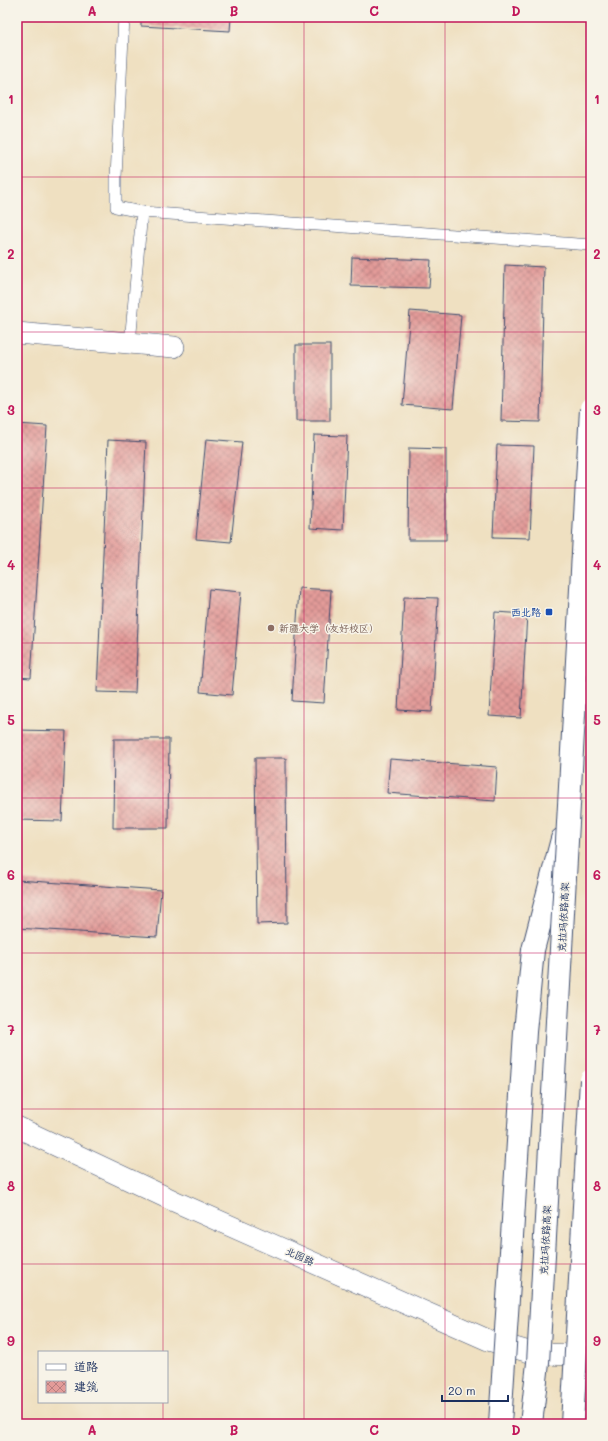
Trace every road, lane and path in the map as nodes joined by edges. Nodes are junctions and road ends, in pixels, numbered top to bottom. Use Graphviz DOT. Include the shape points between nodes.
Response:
graph roads {
  1 [pos="124,17"];
  2 [pos="142,212"];
  3 [pos="591,245"];
  4 [pos="17,333"];
  5 [pos="130,343"];
  6 [pos="174,347"];
  7 [pos="591,409"];
  8 [pos="566,824"];
  9 [pos="591,1080"];
  10 [pos="17,1127"];
  11 [pos="591,1353"];
  12 [pos="591,1421"];
  13 [pos="500,1424"];
  14 [pos="531,1424"];
  15 [pos="572,1424"];
  16 [pos="590,1424"];
  1 -- 2 [label="lane" via="116,207"];
  2 -- 3 [label="lane"];
  2 -- 5 [label="lane"];
  4 -- 5 [label="street"];
  5 -- 6 [label="street"];
  7 -- 14 [label="highway, 克拉玛依路高架, bridge" via="538,1355"];
  8 -- 13 [label="highway, bridge" via="533,950 525,1032"];
  9 -- 15 [label="highway, bridge"];
  10 -- 11 [label="street, 北园路" via="182,1204 488,1340 536,1354"];
  12 -- 16 [label="highway"];
}
